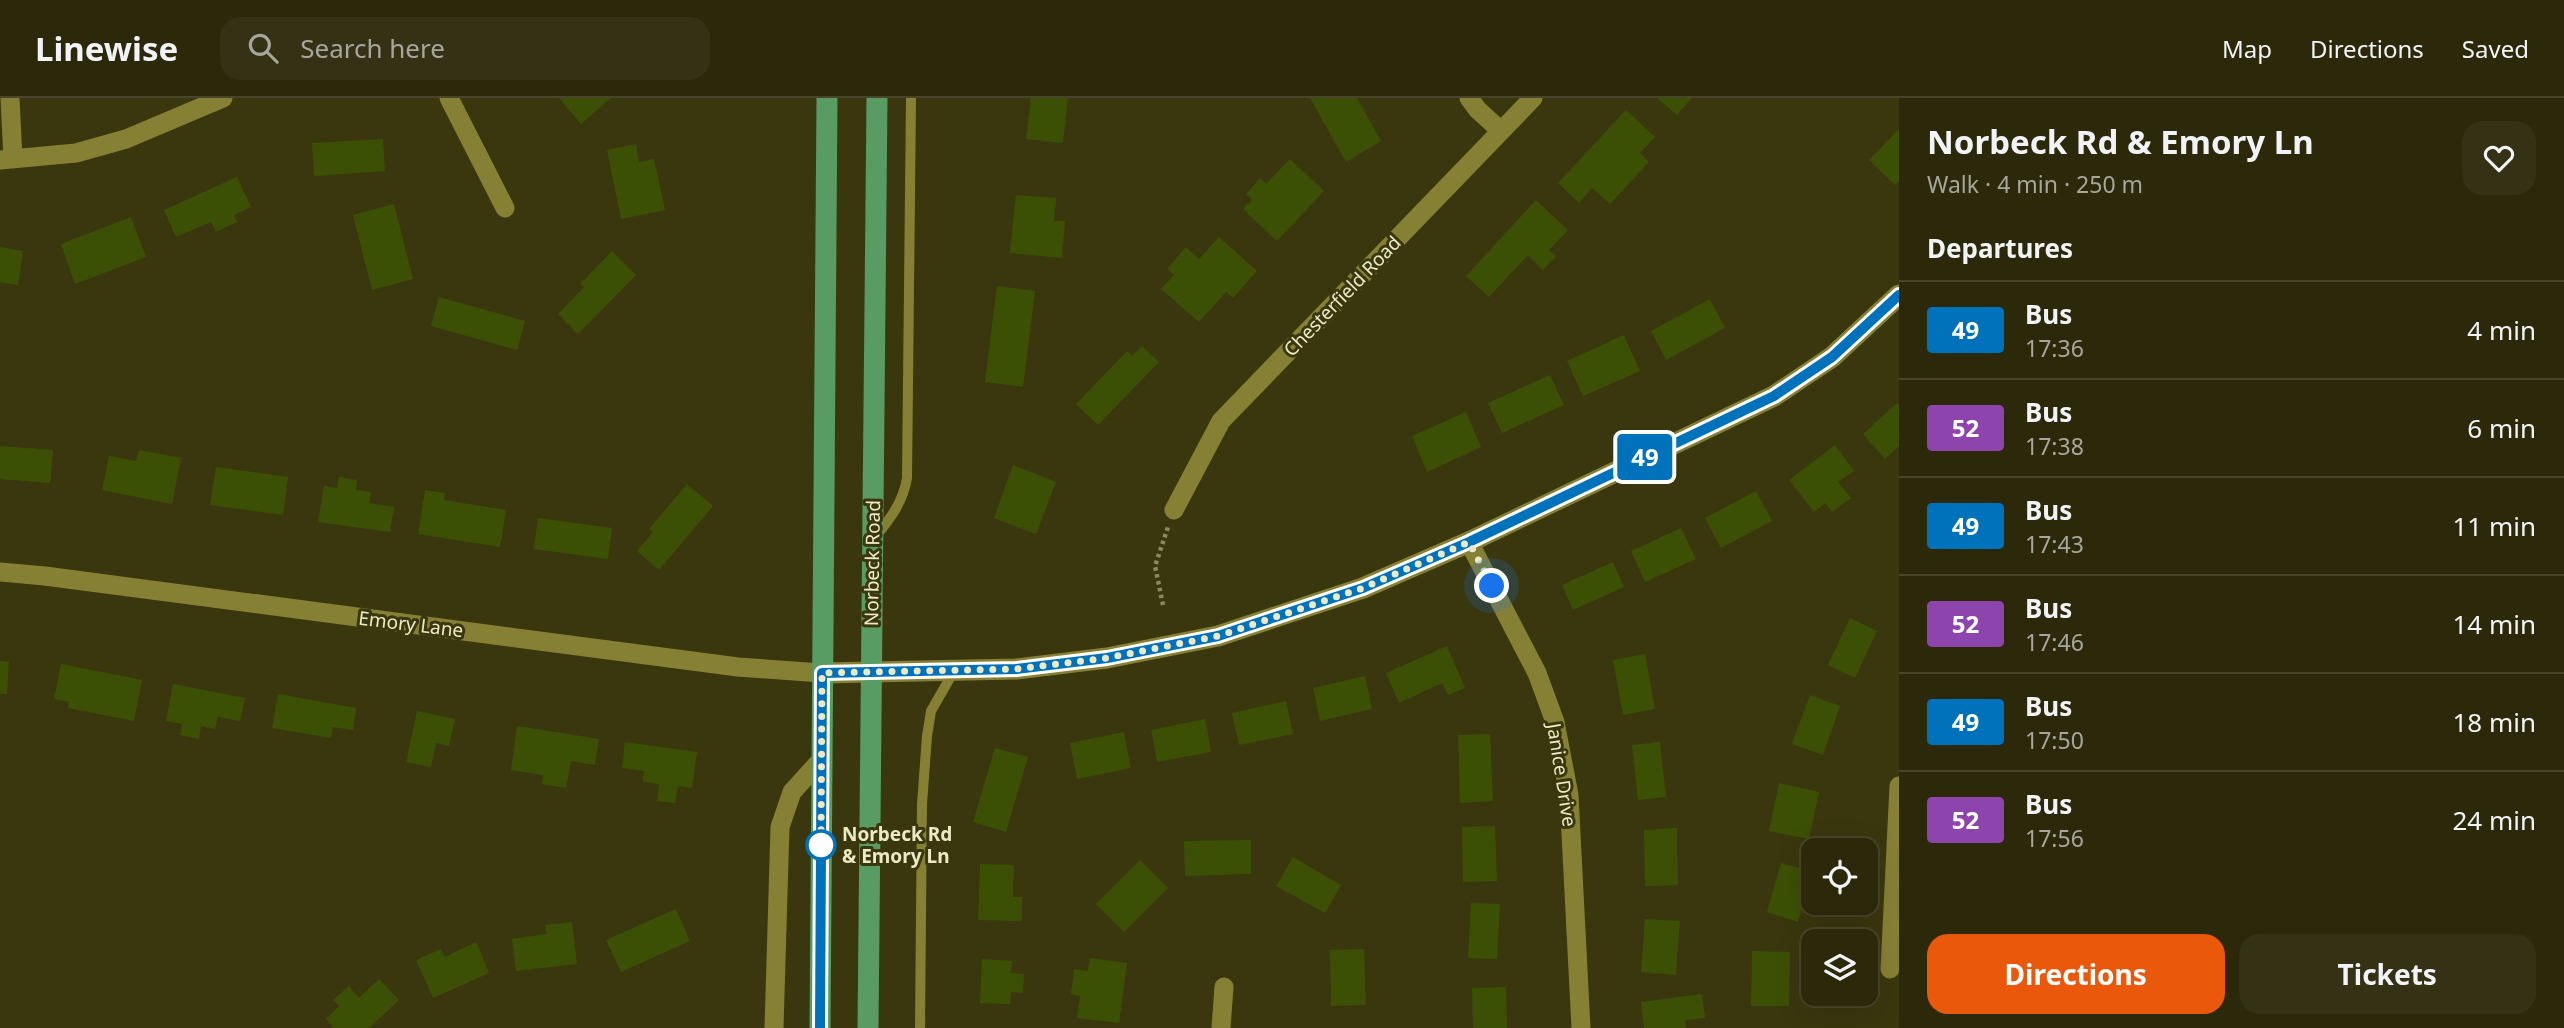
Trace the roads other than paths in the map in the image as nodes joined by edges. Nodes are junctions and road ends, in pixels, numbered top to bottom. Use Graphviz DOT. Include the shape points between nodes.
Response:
graph roads {
  1 [pos="10,98"];
  2 [pos="223,98"];
  3 [pos="449,98"];
  4 [pos="827,98"];
  5 [pos="877,98"];
  6 [pos="911,98"];
  7 [pos="1469,98"];
  8 [pos="1533,98"];
  9 [pos="1501,131"];
  10 [pos="7,159"];
  11 [pos="505,208"];
  12 [pos="1899,295"];
  13 [pos="1174,510"];
  14 [pos="872,540"];
  15 [pos="1469,542"];
  16 [pos="0,572"];
  17 [pos="954,671"];
  18 [pos="871,672"];
  19 [pos="822,673"];
  20 [pos="821,760"];
  21 [pos="1899,786"];
  22 [pos="1890,969"];
  23 [pos="1224,986"];
  24 [pos="774,1028"];
  25 [pos="820,1028"];
  26 [pos="868,1028"];
  27 [pos="920,1028"];
  28 [pos="1222,1028"];
  29 [pos="1580,1028"];
  1 -- 10 [label="street"];
  2 -- 10 [label="street" via="126,139 76,153"];
  3 -- 11 [label="street"];
  4 -- 19 [label="main road"];
  5 -- 14 [label="main road, Norbeck Road"];
  6 -- 14 [label="lane" via="907,478 894,514"];
  7 -- 9 [label="street"];
  8 -- 9 [label="street, Chesterfield Road"];
  9 -- 13 [label="street, Chesterfield Road" via="1221,421"];
  12 -- 15 [label="main road" via="1832,357 1774,396"];
  14 -- 18 [label="main road, Norbeck Road"];
  15 -- 17 [label="main road" via="1363,588 1218,636 1094,660"];
  15 -- 29 [label="street, Janice Drive" via="1537,673 1555,722 1569,794"];
  16 -- 19 [label="street, Emory Lane" via="738,667"];
  17 -- 18 [label="main road"];
  17 -- 27 [label="lane" via="930,711 927,736"];
  18 -- 19 [label="main road"];
  18 -- 26 [label="main road, Norbeck Road"];
  19 -- 20 [label="main road"];
  20 -- 24 [label="street" via="792,792 780,827"];
  20 -- 25 [label="main road"];
  21 -- 22 [label="street"];
  23 -- 28 [label="street"];
}
